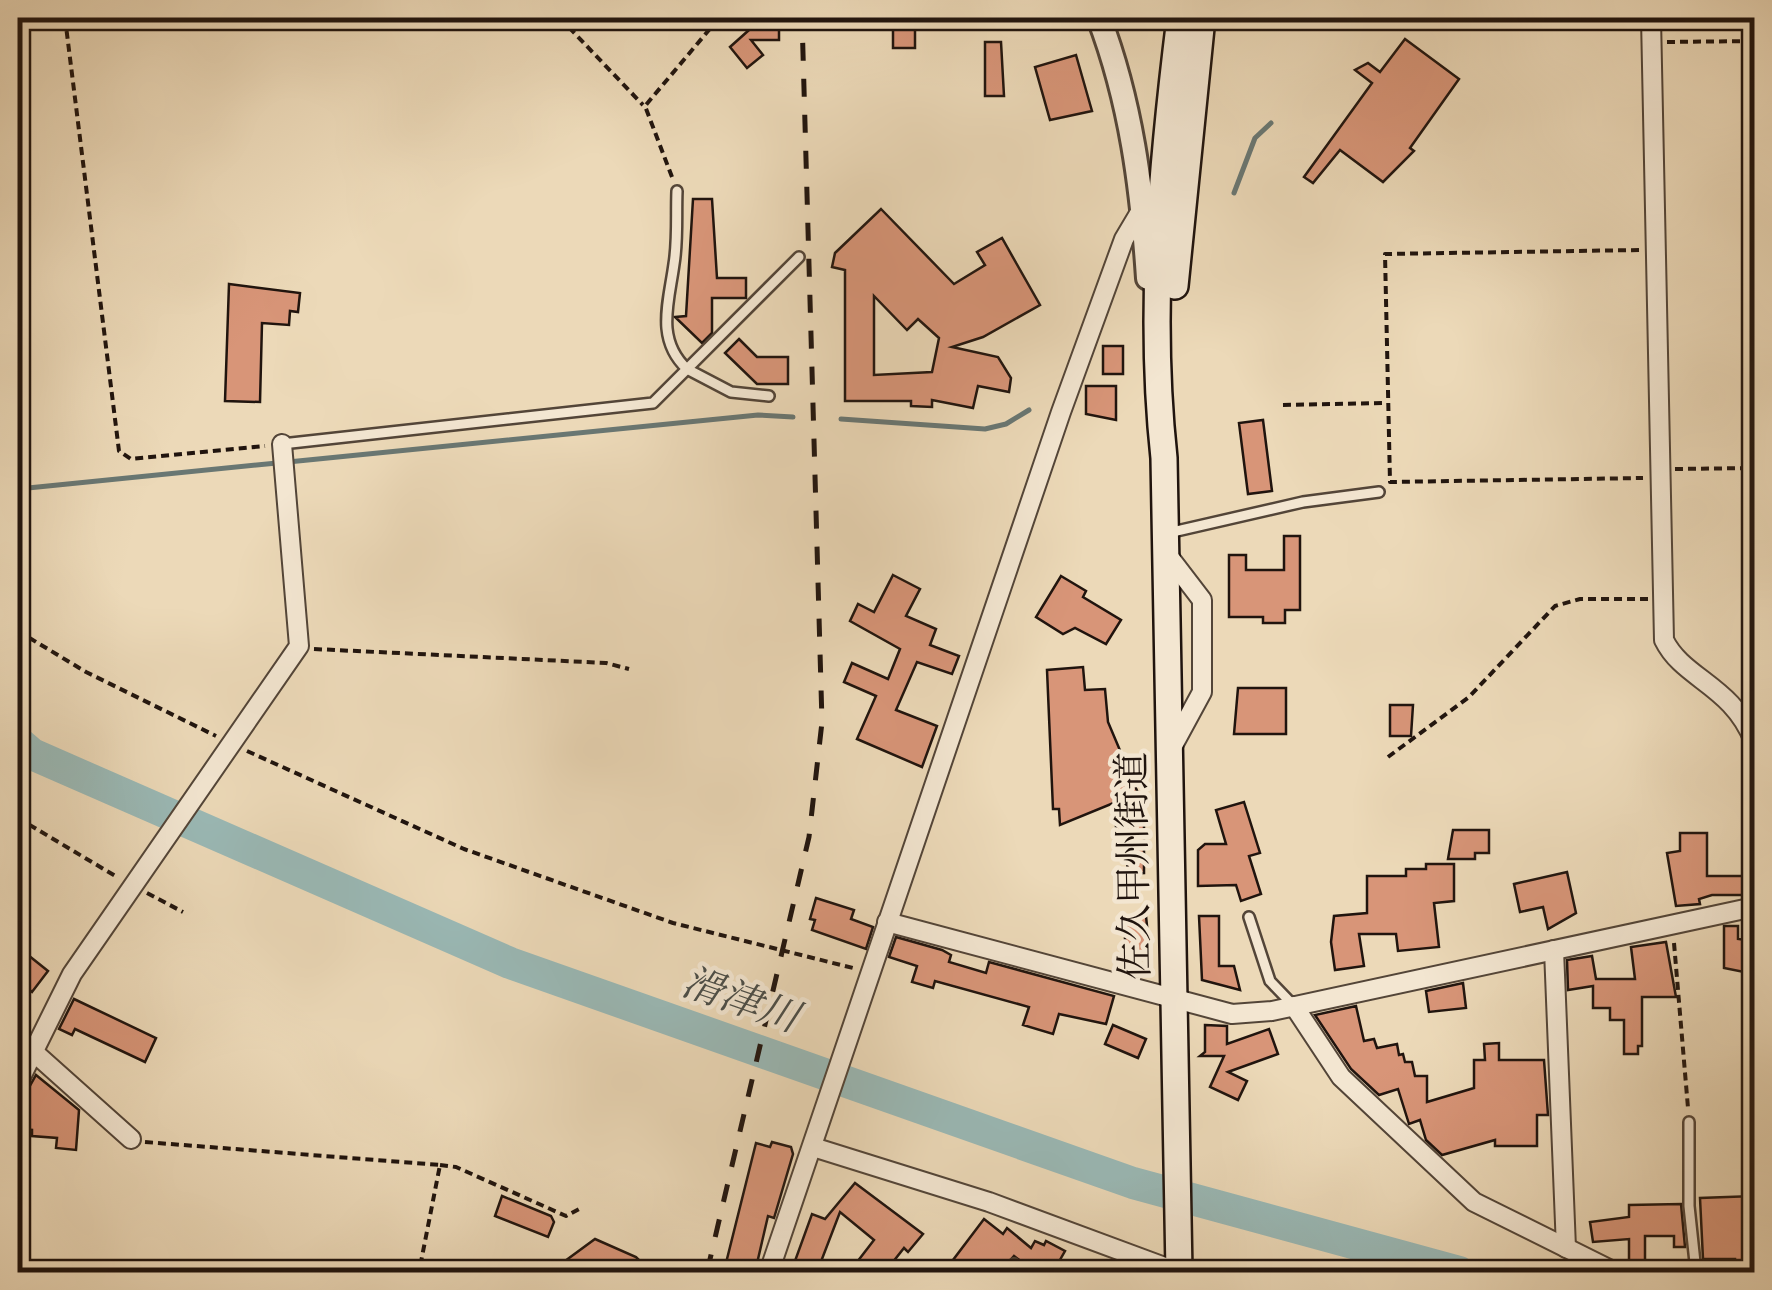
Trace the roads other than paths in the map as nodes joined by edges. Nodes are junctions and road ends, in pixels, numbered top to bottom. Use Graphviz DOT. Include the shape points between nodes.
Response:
graph roads {
  1 [pos="1099,18"];
  2 [pos="1180,18"];
  3 [pos="1202,18"];
  4 [pos="1652,18"];
  5 [pos="1120,78"];
  6 [pos="1162,183"];
  7 [pos="677,191"];
  8 [pos="1143,206"];
  9 [pos="1178,246"];
  10 [pos="799,257"];
  11 [pos="687,369"];
  12 [pos="1155,380"];
  13 [pos="769,396"];
  14 [pos="282,449"];
  15 [pos="1164,458"];
  16 [pos="1379,492"];
  17 [pos="1165,543"];
  18 [pos="1754,741"];
  19 [pos="1168,753"];
  20 [pos="1754,908"];
  21 [pos="1249,917"];
  22 [pos="887,922"];
  23 [pos="1554,950"];
  24 [pos="1172,998"];
  25 [pos="1294,1006"];
  26 [pos="18,1038"];
  27 [pos="33,1053"];
  28 [pos="18,1083"];
  29 [pos="1689,1122"];
  30 [pos="131,1139"];
  31 [pos="815,1142"];
  32 [pos="1566,1248"];
  33 [pos="1179,1270"];
  34 [pos="769,1272"];
  35 [pos="1615,1272"];
  36 [pos="1696,1272"];
  1 -- 5 [label="street"];
  2 -- 6 [label="main road, 佐久甲州街道"];
  3 -- 9 [label="main road, 佐久甲州街道"];
  4 -- 18 [label="street" via="1668,649 1738,708"];
  5 -- 6 [label="street"];
  5 -- 8 [label="street"];
  6 -- 9 [label="street"];
  6 -- 12 [label="main road, 佐久甲州街道"];
  7 -- 11 [label="lane" via="665,311 671,346"];
  8 -- 12 [label="street"];
  8 -- 22 [label="street" via="1094,319"];
  9 -- 15 [label="main road, 佐久甲州街道"];
  10 -- 11 [label="lane"];
  11 -- 13 [label="lane" via="730,392"];
  11 -- 14 [label="lane" via="644,406"];
  12 -- 15 [label="main road, 佐久甲州街道"];
  14 -- 27 [label="street" via="299,646 132,881 63,990"];
  15 -- 17 [label="main road, 佐久甲州街道"];
  16 -- 17 [label="lane" via="1302,502"];
  17 -- 19 [label="main road, 佐久甲州街道"];
  17 -- 19 [label="street" via="1202,600 1202,692"];
  19 -- 24 [label="main road, 佐久甲州街道"];
  20 -- 23 [label="street"];
  21 -- 25 [label="lane" via="1270,981"];
  22 -- 24 [label="street"];
  22 -- 31 [label="street"];
  23 -- 25 [label="street"];
  23 -- 32 [label="street"];
  24 -- 25 [label="street" via="1232,1014"];
  24 -- 33 [label="main road, 佐久甲州街道"];
  25 -- 32 [label="street" via="1340,1077 1474,1202"];
  26 -- 27 [label="street"];
  27 -- 28 [label="street"];
  27 -- 30 [label="street"];
  29 -- 36 [label="lane"];
  31 -- 33 [label="street"];
  31 -- 34 [label="street"];
  32 -- 35 [label="street"];
}
